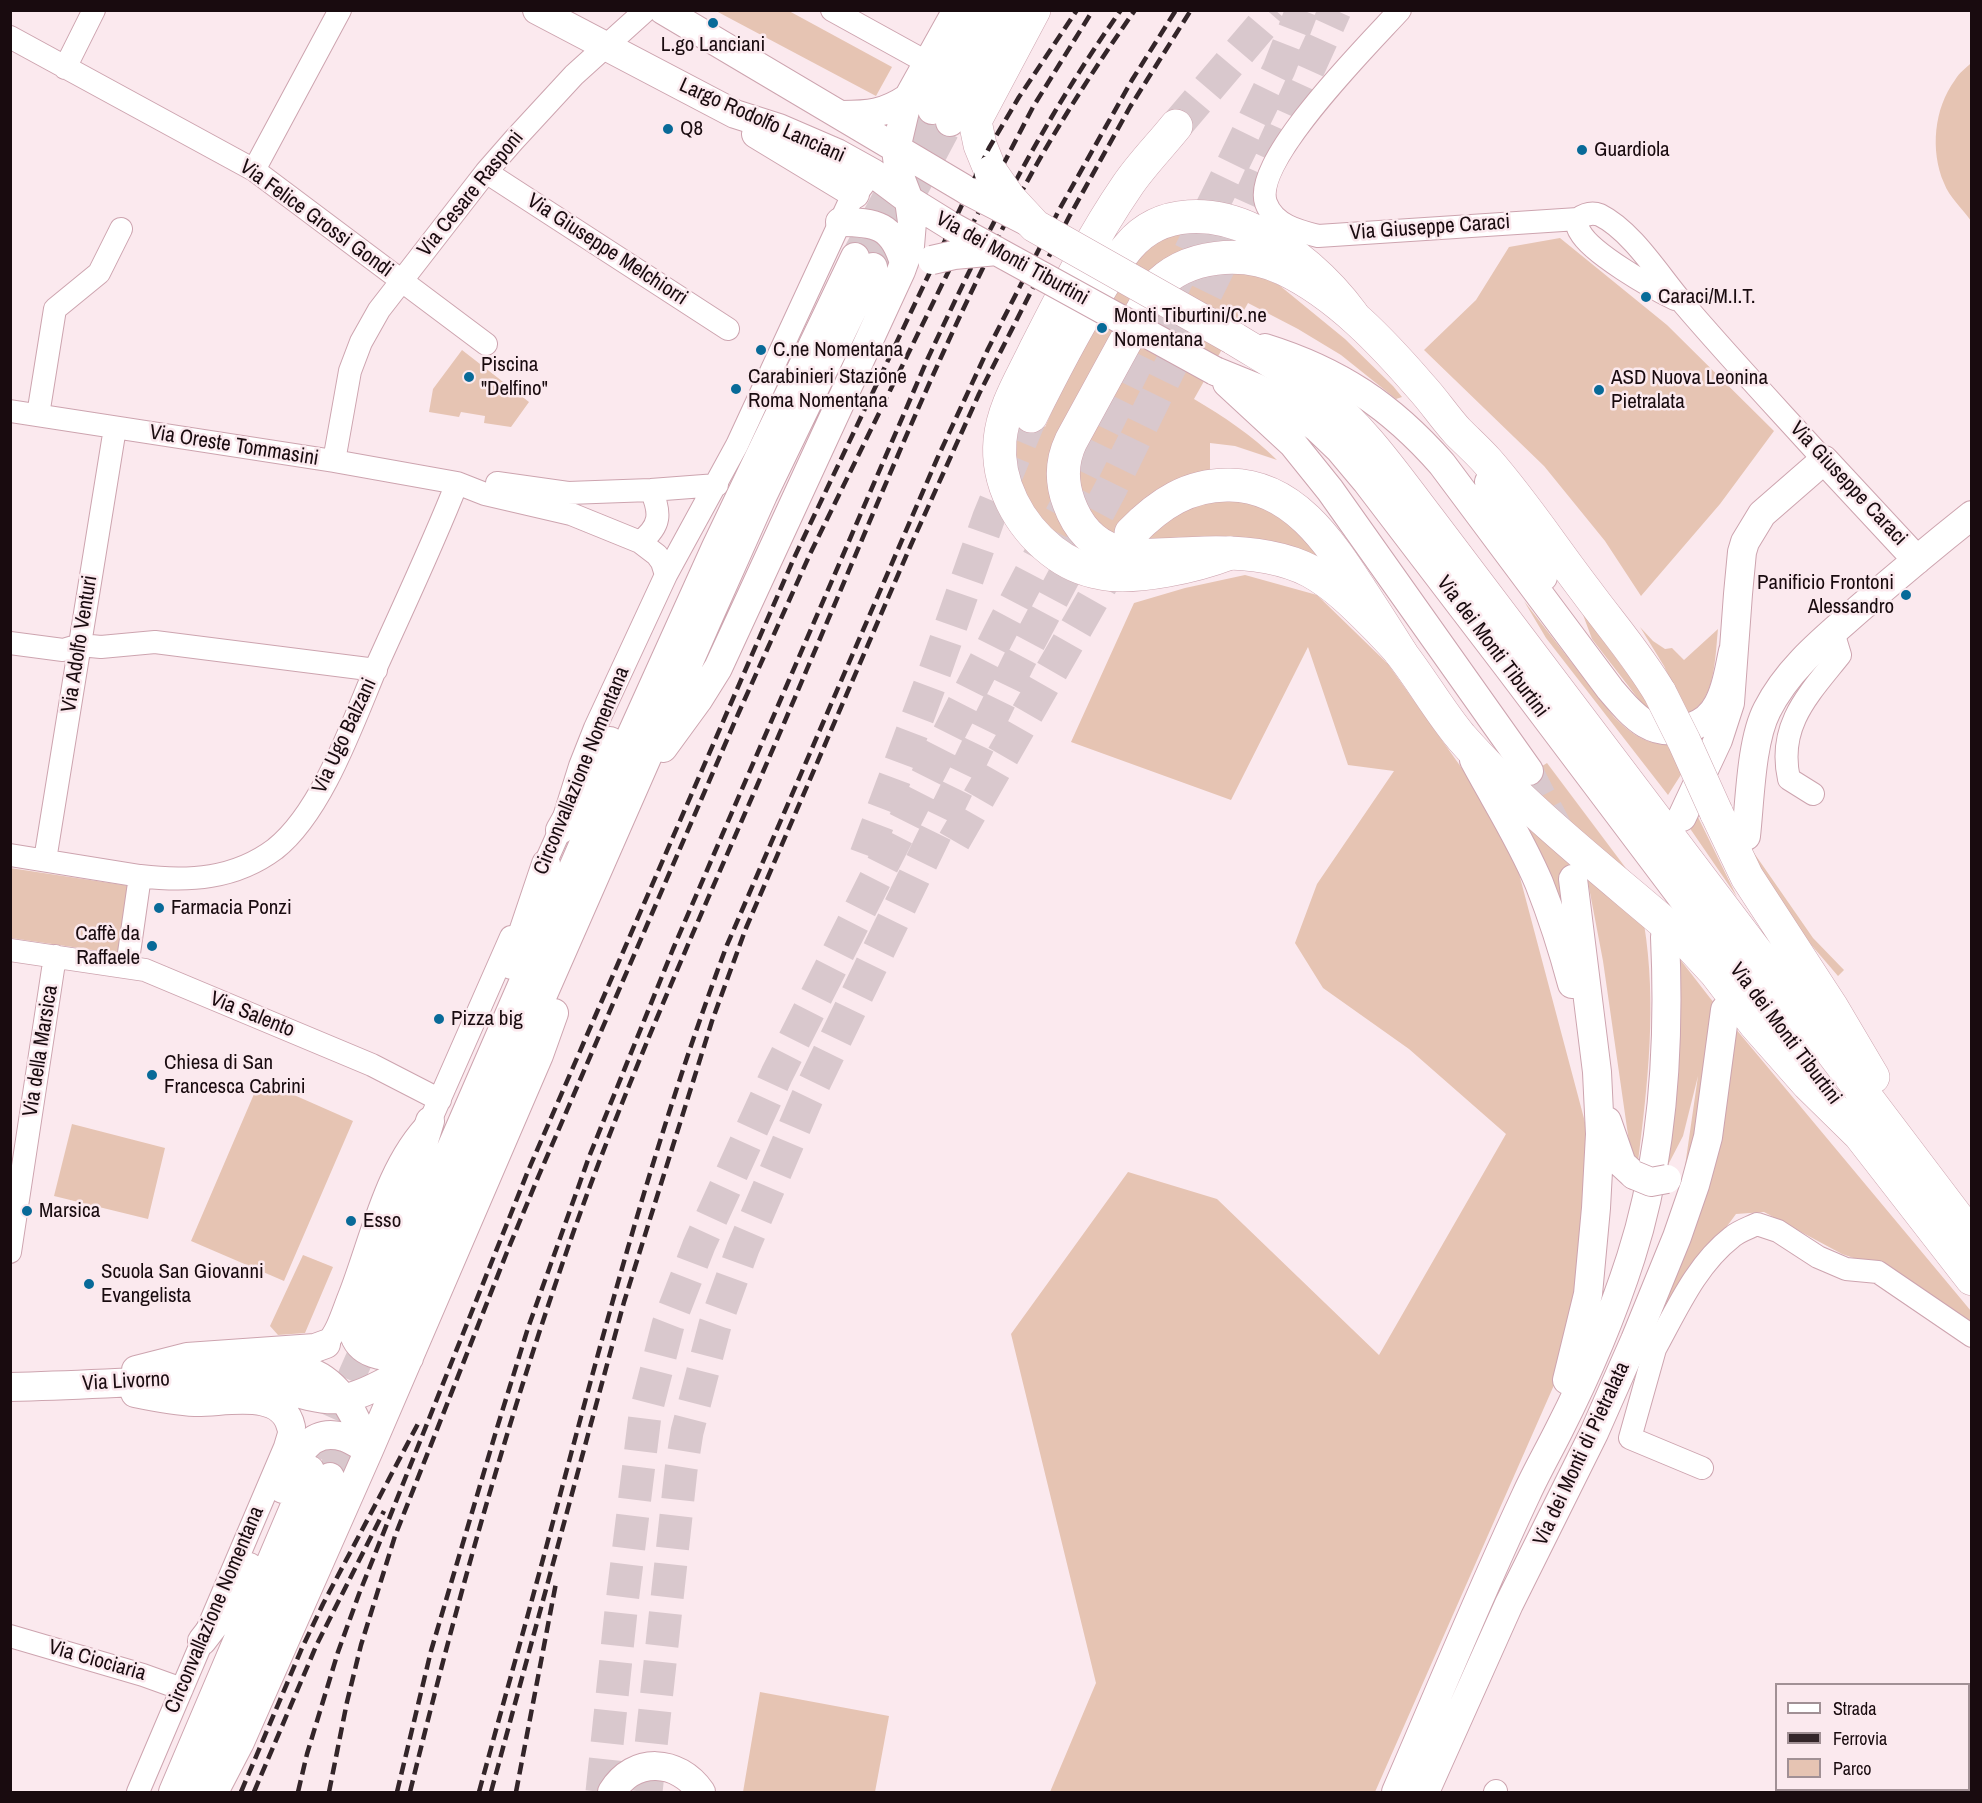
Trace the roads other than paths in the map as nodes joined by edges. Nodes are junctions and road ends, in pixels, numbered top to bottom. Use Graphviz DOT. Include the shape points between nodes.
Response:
graph roads {
  1 [pos="94,10"];
  2 [pos="340,10"];
  3 [pos="537,10"];
  4 [pos="646,10"];
  5 [pos="663,10"];
  6 [pos="832,10"];
  7 [pos="957,10"];
  8 [pos="986,10"];
  9 [pos="1009,10"];
  10 [pos="1034,10"];
  11 [pos="1400,10"];
  12 [pos="10,37"];
  13 [pos="604,47"];
  14 [pos="928,63"];
  15 [pos="65,68"];
  16 [pos="941,113"];
  17 [pos="841,115"];
  18 [pos="1176,126"];
  19 [pos="896,149"];
  20 [pos="254,170"];
  21 [pos="486,172"];
  22 [pos="979,182"];
  23 [pos="864,183"];
  24 [pos="909,200"];
  25 [pos="840,222"];
  26 [pos="121,229"];
  27 [pos="997,252"];
  28 [pos="902,267"];
  29 [pos="402,281"];
  30 [pos="1352,314"];
  31 [pos="728,329"];
  32 [pos="1233,338"];
  33 [pos="486,344"];
  34 [pos="1215,371"];
  35 [pos="10,411"];
  36 [pos="38,415"];
  37 [pos="1031,416"];
  38 [pos="115,428"];
  39 [pos="1457,431"];
  40 [pos="1824,460"];
  41 [pos="334,461"];
  42 [pos="457,483"];
  43 [pos="717,485"];
  44 [pos="651,490"];
  45 [pos="565,502"];
  46 [pos="1971,515"];
  47 [pos="1131,533"];
  48 [pos="640,542"];
  49 [pos="1230,554"];
  50 [pos="1917,560"];
  51 [pos="666,575"];
  52 [pos="698,588"];
  53 [pos="1833,632"];
  54 [pos="10,643"];
  55 [pos="80,645"];
  56 [pos="1580,648"];
  57 [pos="1733,651"];
  58 [pos="1401,653"];
  59 [pos="375,670"];
  60 [pos="1460,735"];
  61 [pos="1529,771"];
  62 [pos="638,781"];
  63 [pos="1813,794"];
  64 [pos="1682,817"];
  65 [pos="560,830"];
  66 [pos="1746,836"];
  67 [pos="10,855"];
  68 [pos="45,860"];
  69 [pos="546,864"];
  70 [pos="140,876"];
  71 [pos="1573,879"];
  72 [pos="1665,937"];
  73 [pos="10,950"];
  74 [pos="55,956"];
  75 [pos="127,967"];
  76 [pos="1725,1010"];
  77 [pos="482,1076"];
  78 [pos="1598,1083"];
  79 [pos="1711,1106"];
  80 [pos="435,1110"];
  81 [pos="1860,1135"];
  82 [pos="1968,1232"];
  83 [pos="10,1252"];
  84 [pos="1971,1279"];
  85 [pos="1971,1336"];
  86 [pos="326,1344"];
  87 [pos="1645,1344"];
  88 [pos="394,1350"];
  89 [pos="88,1385"];
  90 [pos="10,1387"];
  91 [pos="343,1398"];
  92 [pos="291,1427"];
  93 [pos="369,1450"];
  94 [pos="1702,1468"];
  95 [pos="1536,1474"];
  96 [pos="10,1636"];
  97 [pos="202,1641"];
  98 [pos="182,1689"];
  99 [pos="138,1792"];
  100 [pos="173,1792"];
  101 [pos="195,1792"];
  102 [pos="214,1792"];
  103 [pos="612,1792"];
  104 [pos="701,1792"];
  105 [pos="1396,1792"];
  106 [pos="1425,1792"];
  1 -- 15 [label="street"];
  2 -- 20 [label="street"];
  3 -- 13 [label="street, Largo Rodolfo Lanciani"];
  4 -- 13 [label="street"];
  5 -- 17 [label="street, Largo Rodolfo Lanciani"];
  6 -- 14 [label="street"];
  7 -- 14 [label="street"];
  8 -- 16 [label="street"];
  9 -- 16 [label="street"];
  10 -- 16 [label="main road"];
  11 -- 40 [label="street, Via Giuseppe Caraci" via="1309,112 1271,168 1265,189 1266,204 1277,219 1318,236 1578,219 1579,231 1593,247 1682,302"];
  12 -- 15 [label="street, Via Felice Grossi Gondi"];
  13 -- 21 [label="street, Via Cesare Rasponi"];
  13 -- 23 [label="street, Largo Rodolfo Lanciani" via="735,114 837,153"];
  14 -- 16 [label="street"];
  15 -- 20 [label="street, Via Felice Grossi Gondi"];
  16 -- 17 [label="street"];
  16 -- 19 [label="street"];
  16 -- 22 [label="main road, Via dei Monti Tiburtini" via="980,146"];
  17 -- 19 [label="street, Largo Rodolfo Lanciani"];
  18 -- 49 [label="main road" via="1128,183 1073,275 1008,407 1000,442 1001,465 1015,508 1033,534 1058,556 1086,570 1103,574 1149,572"];
  19 -- 22 [label="street, Via dei Monti Tiburtini"];
  19 -- 23 [label="street"];
  19 -- 24 [label="street" via="899,174"];
  20 -- 29 [label="street, Via Felice Grossi Gondi"];
  21 -- 29 [label="street, Via Cesare Rasponi"];
  21 -- 31 [label="street, Via Giuseppe Melchiorri"];
  22 -- 32 [label="main road, Via dei Monti Tiburtini, bridge" via="1010,198 1035,226"];
  23 -- 24 [label="street, Via dei Monti Tiburtini"];
  23 -- 25 [label="street, Circonvallazione Nomentana"];
  24 -- 27 [label="street, Via dei Monti Tiburtini, bridge"];
  24 -- 28 [label="street" via="912,234"];
  25 -- 28 [label="street" via="882,228 895,239"];
  25 -- 43 [label="street, Circonvallazione Nomentana"];
  26 -- 36 [label="street" via="99,273 56,309"];
  27 -- 28 [label="street, bridge" via="941,257"];
  27 -- 34 [label="street, Via dei Monti Tiburtini, bridge"];
  28 -- 62 [label="street" via="718,668"];
  29 -- 33 [label="street, Via Felice Grossi Gondi"];
  29 -- 41 [label="street, Via Cesare Rasponi" via="373,319 354,359"];
  30 -- 37 [label="main road" via="1301,262 1262,235 1210,216 1168,220 1138,237 1121,256 1066,347"];
  30 -- 39 [label="main road" via="1407,370"];
  30 -- 49 [label="main road" via="1271,264 1228,257 1188,267 1154,289 1071,441 1063,467 1066,497 1082,527 1102,545 1128,555"];
  32 -- 56 [label="street" via="1333,375 1378,402 1402,423 1442,464"];
  32 -- 82 [label="main road, Via dei Monti Tiburtini" via="1318,393 1363,436"];
  34 -- 61 [label="street" via="1293,444 1330,490"];
  34 -- 81 [label="street, Via dei Monti Tiburtini" via="1257,387 1300,414 1340,450"];
  35 -- 36 [label="street, Via Oreste Tommasini"];
  36 -- 38 [label="street, Via Oreste Tommasini"];
  38 -- 41 [label="street, Via Oreste Tommasini"];
  38 -- 55 [label="street, Via Adolfo Venturi"];
  39 -- 56 [label="street" via="1509,514"];
  39 -- 82 [label="main road, bridge" via="1536,524 1660,693 1747,877 1831,1006"];
  40 -- 50 [label="street, Via Giuseppe Caraci"];
  40 -- 57 [label="street" via="1762,514 1750,532 1742,552"];
  41 -- 42 [label="street, Via Oreste Tommasini"];
  42 -- 45 [label="street, Via Oreste Tommasini" via="488,482"];
  42 -- 59 [label="street, Via Ugo Balzani"];
  43 -- 44 [label="street"];
  43 -- 51 [label="street, Circonvallazione Nomentana"];
  44 -- 45 [label="street"];
  44 -- 48 [label="street" via="657,506 656,524"];
  45 -- 48 [label="street"];
  46 -- 50 [label="street"];
  47 -- 58 [label="main road" via="1167,501 1192,489 1235,485 1268,493 1298,510 1320,533"];
  48 -- 51 [label="street" via="657,555"];
  49 -- 58 [label="main road" via="1286,562 1310,572 1342,594"];
  50 -- 53 [label="street"];
  51 -- 65 [label="street, Circonvallazione Nomentana" via="586,747"];
  52 -- 62 [label="street, Circonvallazione Nomentana" via="864,262"];
  52 -- 65 [label="street"];
  52 -- 77 [label="street, Circonvallazione Nomentana"];
  53 -- 63 [label="street" via="1840,655 1803,702 1788,733 1785,764 1789,779"];
  53 -- 66 [label="street" via="1789,675 1766,711 1758,738"];
  54 -- 55 [label="street" via="63,650"];
  55 -- 59 [label="street" via="155,642"];
  55 -- 68 [label="street, Via Adolfo Venturi"];
  56 -- 57 [label="street" via="1634,716 1653,728 1669,731 1696,726 1711,715 1726,685"];
  57 -- 64 [label="street" via="1732,695 1725,721"];
  58 -- 60 [label="main road"];
  59 -- 70 [label="street, Via Ugo Balzani" via="319,792 303,820 282,843 228,874 184,879"];
  60 -- 78 [label="street" via="1539,883 1563,949"];
  60 -- 81 [label="main road" via="1523,801 1689,944 1801,1076"];
  62 -- 88 [label="street, Circonvallazione Nomentana" via="582,907 566,977 539,1055"];
  65 -- 69 [label="street, Circonvallazione Nomentana"];
  67 -- 68 [label="street, Via Ugo Balzani"];
  68 -- 70 [label="street, Via Ugo Balzani"];
  69 -- 77 [label="street" via="512,966"];
  69 -- 80 [label="street, Circonvallazione Nomentana"];
  70 -- 75 [label="street"];
  71 -- 78 [label="street"];
  72 -- 95 [label="street, Via dei Monti di Pietralata" via="1663,1094 1641,1221 1611,1312"];
  73 -- 74 [label="street, Via Salento"];
  74 -- 75 [label="street, Via Salento"];
  74 -- 83 [label="street, Via della Marsica"];
  75 -- 80 [label="street, Via Salento" via="144,970 372,1065"];
  76 -- 79 [label="street, Via dei Monti di Pietralata"];
  77 -- 88 [label="street, Circonvallazione Nomentana"];
  78 -- 79 [label="street, Via dei Monti di Pietralata, bridge" via="1624,1169 1651,1182 1667,1179 1684,1164"];
  78 -- 95 [label="street, Via dei Monti di Pietralata" via="1600,1134 1588,1294 1570,1369"];
  79 -- 87 [label="street, Via dei Monti di Pietralata" via="1708,1137 1692,1197"];
  80 -- 86 [label="street, Circonvallazione Nomentana" via="399,1162 346,1304"];
  80 -- 88 [label="street" via="353,1327 357,1341 370,1352 385,1357"];
  81 -- 84 [label="main road, Via dei Monti Tiburtini"];
  85 -- 87 [label="street" via="1878,1272 1846,1269 1818,1257 1778,1231 1757,1224 1734,1236 1707,1260"];
  86 -- 89 [label="street" via="179,1358"];
  87 -- 94 [label="street" via="1630,1438"];
  87 -- 106 [label="street, Via dei Monti di Pietralata" via="1594,1433 1509,1604"];
  88 -- 91 [label="street" via="370,1389"];
  88 -- 93 [label="street"];
  89 -- 90 [label="street, Via Livorno"];
  89 -- 91 [label="street, Via Livorno" via="242,1377 315,1397"];
  89 -- 92 [label="street" via="179,1401 269,1403 284,1413"];
  91 -- 93 [label="street"];
  92 -- 97 [label="street, Circonvallazione Nomentana"];
  93 -- 97 [label="street" via="331,1435 316,1439 301,1451 238,1592"];
  93 -- 102 [label="street" via="240,1742"];
  95 -- 105 [label="street, Via dei Monti di Pietralata"];
  96 -- 98 [label="street, Via Ciociaria"];
  97 -- 98 [label="street, Circonvallazione Nomentana"];
  98 -- 99 [label="street, Circonvallazione Nomentana"];
  100 -- 101 [label="street, Circonvallazione Nomentana" via="320,1473"];
  103 -- 104 [label="street" via="634,1771 654,1766 683,1774"];
}
